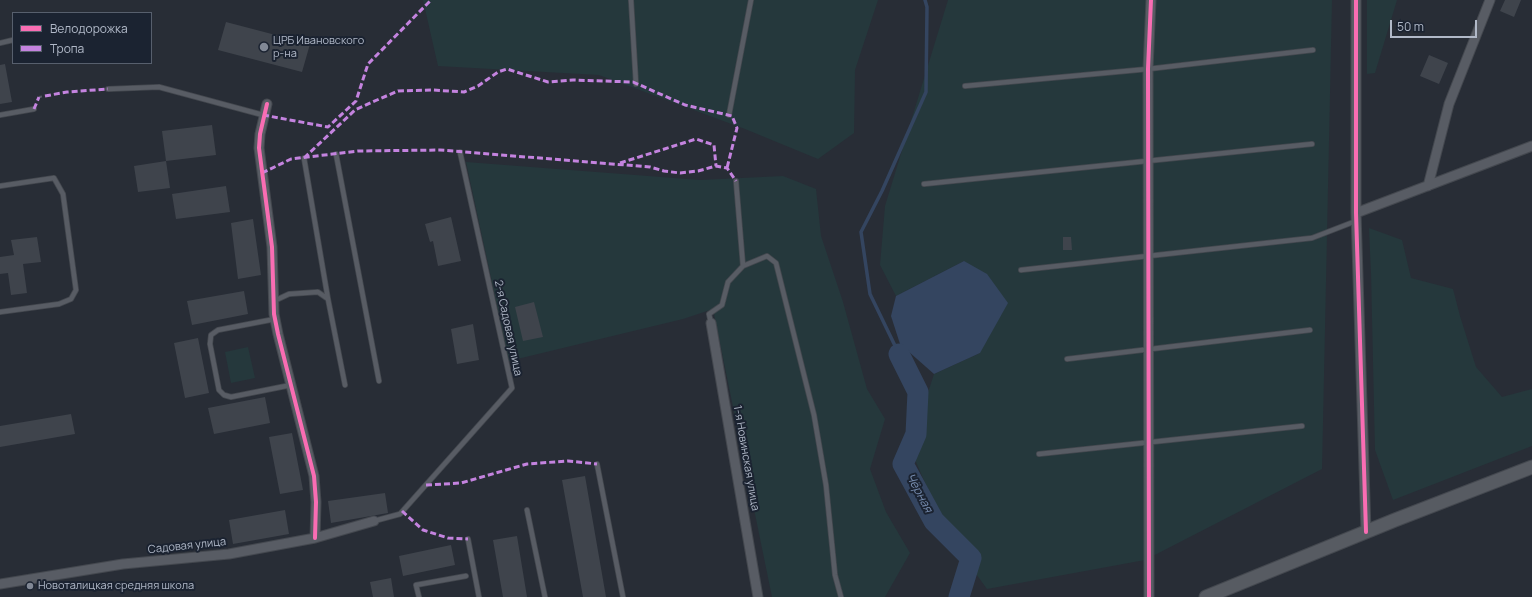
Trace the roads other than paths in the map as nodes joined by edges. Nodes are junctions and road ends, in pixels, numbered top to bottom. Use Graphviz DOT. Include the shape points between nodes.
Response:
graph roads {
  1 [pos="631,0"];
  2 [pos="751,0"];
  3 [pos="1151,0"];
  4 [pos="1356,0"];
  5 [pos="1490,0"];
  6 [pos="12,40"];
  7 [pos="0,43"];
  8 [pos="1313,50"];
  9 [pos="1148,69"];
  10 [pos="636,84"];
  11 [pos="965,86"];
  12 [pos="108,89"];
  13 [pos="267,104"];
  14 [pos="34,109"];
  15 [pos="263,115"];
  16 [pos="729,115"];
  17 [pos="0,116"];
  18 [pos="1312,144"];
  19 [pos="1532,146"];
  20 [pos="460,152"];
  21 [pos="336,154"];
  22 [pos="304,158"];
  23 [pos="1148,161"];
  24 [pos="736,181"];
  25 [pos="924,184"];
  26 [pos="0,186"];
  27 [pos="1428,186"];
  28 [pos="1356,217"];
  29 [pos="1148,256"];
  30 [pos="743,266"];
  31 [pos="1021,270"];
  32 [pos="328,299"];
  33 [pos="274,301"];
  34 [pos="0,312"];
  35 [pos="275,319"];
  36 [pos="710,323"];
  37 [pos="1310,330"];
  38 [pos="1148,349"];
  39 [pos="1067,359"];
  40 [pos="380,381"];
  41 [pos="345,384"];
  42 [pos="291,385"];
  43 [pos="1302,426"];
  44 [pos="1148,443"];
  45 [pos="1039,454"];
  46 [pos="597,464"];
  47 [pos="1532,467"];
  48 [pos="527,510"];
  49 [pos="374,521"];
  50 [pos="1366,532"];
  51 [pos="315,538"];
  52 [pos="468,540"];
  53 [pos="466,576"];
  54 [pos="0,584"];
  55 [pos="419,597"];
  56 [pos="479,597"];
  57 [pos="545,597"];
  58 [pos="623,597"];
  59 [pos="758,597"];
  60 [pos="841,597"];
  61 [pos="1149,597"];
  62 [pos="1206,597"];
  1 -- 10 [label="lane"];
  2 -- 16 [label="lane"];
  3 -- 9 [label="street"];
  4 -- 28 [label="street"];
  5 -- 27 [label="street" via="1449,104"];
  6 -- 7 [label="lane"];
  8 -- 9 [label="lane"];
  9 -- 11 [label="lane"];
  9 -- 23 [label="street"];
  12 -- 15 [label="lane" via="159,87"];
  13 -- 15 [label="street"];
  14 -- 17 [label="lane"];
  15 -- 33 [label="street" via="259,148 272,247"];
  18 -- 23 [label="lane"];
  19 -- 27 [label="street"];
  20 -- 49 [label="lane, 2-я Садовая улица" via="512,388 400,514"];
  21 -- 40 [label="lane"];
  22 -- 32 [label="lane"];
  23 -- 25 [label="lane"];
  23 -- 29 [label="street"];
  24 -- 30 [label="lane"];
  26 -- 34 [label="lane" via="54,178 63,194 76,290 71,299 60,304"];
  27 -- 28 [label="street"];
  28 -- 29 [label="lane" via="1312,238"];
  28 -- 50 [label="street"];
  29 -- 31 [label="lane"];
  29 -- 38 [label="street"];
  30 -- 36 [label="lane" via="728,282 722,305 709,314"];
  30 -- 60 [label="lane" via="767,256 776,263 814,415 826,485 835,575"];
  32 -- 33 [label="lane" via="318,292 289,294"];
  32 -- 41 [label="lane"];
  33 -- 35 [label="street"];
  35 -- 42 [label="street"];
  35 -- 42 [label="lane" via="218,330 211,335 210,344 219,390 231,397"];
  36 -- 59 [label="street, 1-я Новинская улица"];
  37 -- 38 [label="lane"];
  38 -- 39 [label="lane"];
  38 -- 44 [label="street"];
  42 -- 51 [label="street" via="314,476"];
  43 -- 44 [label="lane"];
  44 -- 45 [label="lane"];
  44 -- 61 [label="street"];
  46 -- 58 [label="lane"];
  47 -- 50 [label="main road"];
  48 -- 57 [label="lane"];
  49 -- 51 [label="street, Садовая улица"];
  50 -- 62 [label="main road"];
  51 -- 54 [label="street, Садовая улица" via="229,554 123,564"];
  52 -- 56 [label="lane"];
  53 -- 55 [label="lane" via="416,585"];
}
